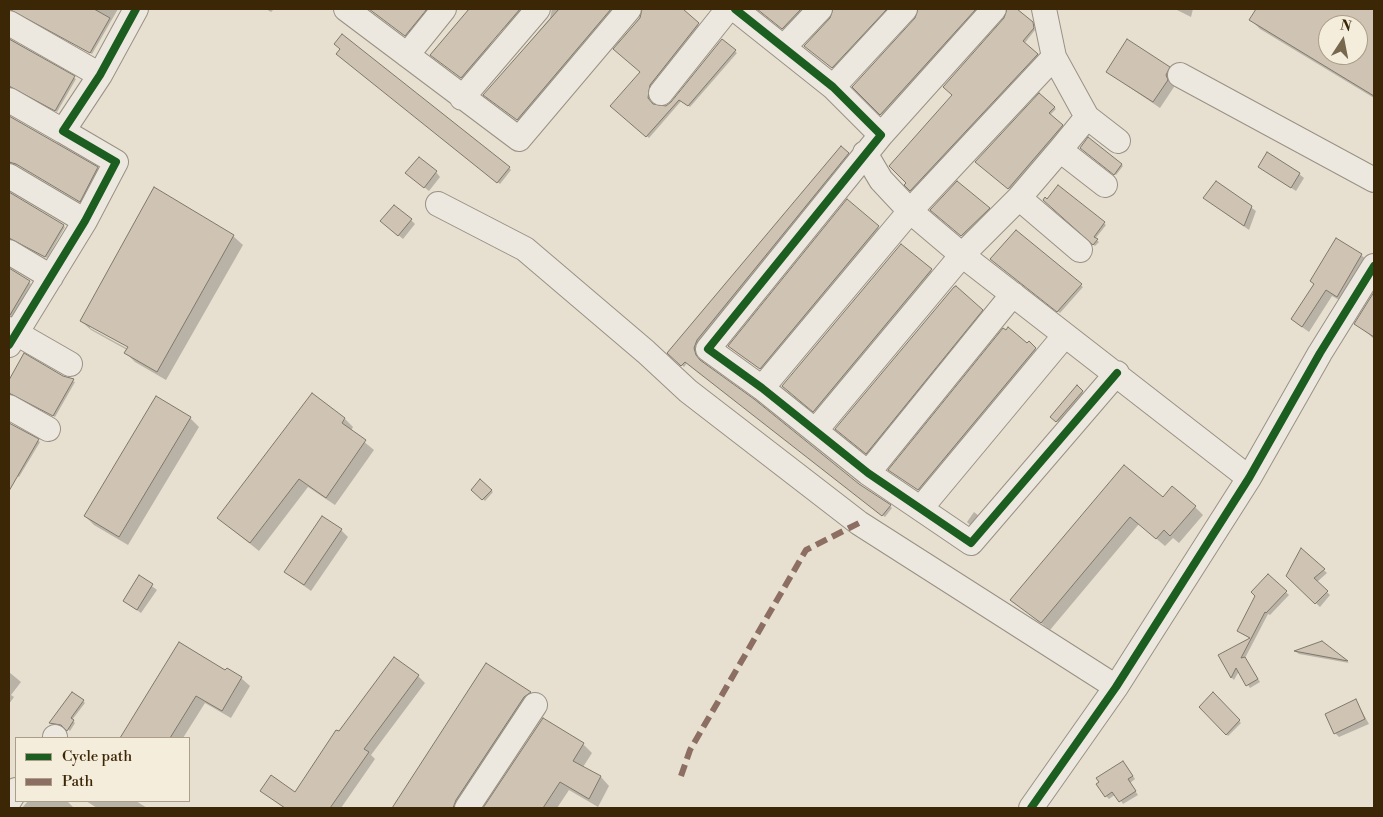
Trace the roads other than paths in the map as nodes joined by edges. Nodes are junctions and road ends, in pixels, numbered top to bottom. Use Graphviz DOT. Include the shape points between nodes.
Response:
graph roads {
  1 [pos="346,9"];
  2 [pos="444,9"];
  3 [pos="538,9"];
  4 [pos="629,9"];
  5 [pos="728,9"];
  6 [pos="735,9"];
  7 [pos="820,9"];
  8 [pos="905,9"];
  9 [pos="994,9"];
  10 [pos="1044,9"];
  11 [pos="128,12"];
  12 [pos="9,23"];
  13 [pos="784,47"];
  14 [pos="406,55"];
  15 [pos="1054,56"];
  16 [pos="1180,75"];
  17 [pos="100,76"];
  18 [pos="833,87"];
  19 [pos="661,94"];
  20 [pos="462,98"];
  21 [pos="9,100"];
  22 [pos="1088,117"];
  23 [pos="63,131"];
  24 [pos="882,135"];
  25 [pos="1118,141"];
  26 [pos="1060,150"];
  27 [pos="865,153"];
  28 [pos="9,176"];
  29 [pos="1374,180"];
  30 [pos="1105,185"];
  31 [pos="1019,198"];
  32 [pos="438,204"];
  33 [pos="910,211"];
  34 [pos="85,221"];
  35 [pos="1080,250"];
  36 [pos="9,252"];
  37 [pos="962,255"];
  38 [pos="1374,266"];
  39 [pos="51,277"];
  40 [pos="1013,294"];
  41 [pos="1065,335"];
  42 [pos="11,336"];
  43 [pos="70,364"];
  44 [pos="1117,373"];
  45 [pos="762,388"];
  46 [pos="9,407"];
  47 [pos="48,429"];
  48 [pos="816,430"];
  49 [pos="868,473"];
  50 [pos="1249,478"];
  51 [pos="921,508"];
  52 [pos="1116,687"];
  53 [pos="535,705"];
  54 [pos="467,808"];
  55 [pos="1030,808"];
  1 -- 14 [label="street"];
  2 -- 14 [label="street"];
  3 -- 20 [label="street"];
  4 -- 20 [label="street" via="519,139"];
  5 -- 19 [label="street"];
  6 -- 13 [label="street"];
  7 -- 13 [label="street"];
  8 -- 18 [label="street"];
  9 -- 24 [label="street"];
  10 -- 15 [label="street"];
  11 -- 17 [label="street"];
  12 -- 17 [label="street"];
  13 -- 18 [label="street"];
  14 -- 20 [label="street"];
  15 -- 22 [label="street"];
  15 -- 33 [label="street"];
  16 -- 29 [label="street"];
  17 -- 23 [label="street"];
  18 -- 24 [label="street"];
  21 -- 23 [label="street"];
  22 -- 25 [label="street"];
  22 -- 26 [label="street"];
  23 -- 34 [label="street" via="116,162"];
  24 -- 27 [label="street"];
  26 -- 30 [label="street"];
  26 -- 31 [label="street"];
  27 -- 33 [label="street" via="881,180"];
  27 -- 45 [label="street" via="708,349"];
  28 -- 34 [label="street"];
  31 -- 35 [label="street"];
  31 -- 37 [label="street"];
  32 -- 52 [label="street" via="524,249 646,352 688,392 859,524"];
  33 -- 37 [label="street"];
  33 -- 45 [label="street"];
  34 -- 39 [label="street"];
  36 -- 39 [label="street"];
  37 -- 40 [label="street"];
  37 -- 48 [label="street"];
  38 -- 50 [label="street"];
  39 -- 42 [label="street"];
  40 -- 41 [label="street"];
  40 -- 49 [label="street"];
  41 -- 44 [label="street"];
  41 -- 51 [label="street"];
  42 -- 43 [label="street"];
  44 -- 50 [label="street"];
  44 -- 51 [label="street" via="971,544"];
  45 -- 48 [label="street"];
  46 -- 47 [label="street"];
  48 -- 49 [label="street"];
  49 -- 51 [label="street"];
  50 -- 52 [label="street"];
  52 -- 55 [label="street"];
  53 -- 54 [label="street"];
}
